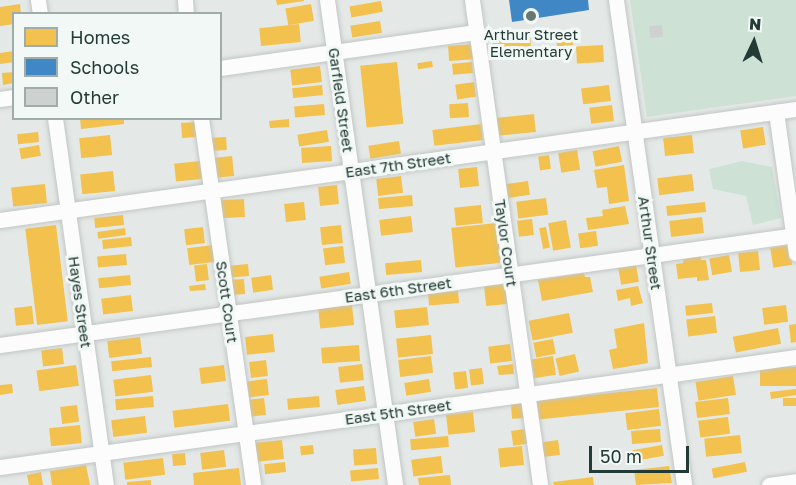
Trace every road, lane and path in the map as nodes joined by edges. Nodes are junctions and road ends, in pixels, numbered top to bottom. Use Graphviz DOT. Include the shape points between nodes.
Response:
graph roads {
  1 [pos="327,0"];
  2 [pos="472,0"];
  3 [pos="616,0"];
  4 [pos="477,32"];
  5 [pos="335,52"];
  6 [pos="222,68"];
  7 [pos="796,109"];
  8 [pos="776,112"];
  9 [pos="55,120"];
  10 [pos="201,120"];
  11 [pos="634,132"];
  12 [pos="493,151"];
  13 [pos="351,171"];
  14 [pos="211,190"];
  15 [pos="68,210"];
  16 [pos="0,220"];
  17 [pos="795,235"];
  18 [pos="796,254"];
  19 [pos="652,255"];
  20 [pos="510,274"];
  21 [pos="369,294"];
  22 [pos="229,313"];
  23 [pos="85,333"];
  24 [pos="0,345"];
  25 [pos="796,357"];
  26 [pos="669,375"];
  27 [pos="527,394"];
  28 [pos="386,414"];
  29 [pos="245,434"];
  30 [pos="102,453"];
  31 [pos="0,467"];
  32 [pos="796,481"];
  33 [pos="106,485"];
  34 [pos="253,485"];
  35 [pos="395,485"];
  36 [pos="540,485"];
  37 [pos="684,485"];
  38 [pos="769,485"];
  1 -- 5 [label="street, Garfield Street"];
  2 -- 4 [label="street, Taylor Court"];
  3 -- 11 [label="street, Arthur Street"];
  4 -- 5 [label="street"];
  4 -- 12 [label="street, Taylor Court"];
  5 -- 6 [label="street"];
  5 -- 13 [label="street, Garfield Street"];
  7 -- 8 [label="street, East 7th Street"];
  8 -- 11 [label="street, East 7th Street"];
  8 -- 17 [label="street"];
  9 -- 15 [label="street, Hayes Street"];
  10 -- 14 [label="street, Scott Court"];
  11 -- 12 [label="street, East 7th Street"];
  11 -- 19 [label="street, Arthur Street"];
  12 -- 13 [label="street, East 7th Street"];
  12 -- 20 [label="street, Taylor Court"];
  13 -- 14 [label="street, East 7th Street"];
  13 -- 21 [label="street, Garfield Street"];
  14 -- 15 [label="street, East 7th Street"];
  14 -- 22 [label="street, Scott Court"];
  15 -- 16 [label="street, East 7th Street"];
  15 -- 23 [label="street, Hayes Street"];
  17 -- 18 [label="street"];
  17 -- 19 [label="street, East 6th Street"];
  19 -- 20 [label="street, East 6th Street"];
  19 -- 26 [label="street, Arthur Street"];
  20 -- 21 [label="street, East 6th Street"];
  20 -- 27 [label="street, Taylor Court"];
  21 -- 22 [label="street, East 6th Street"];
  21 -- 28 [label="street, Garfield Street"];
  22 -- 23 [label="street, East 6th Street"];
  22 -- 29 [label="street, Scott Court"];
  23 -- 24 [label="street, East 6th Street"];
  23 -- 30 [label="street, Hayes Street"];
  25 -- 26 [label="street, East 5th Street"];
  26 -- 27 [label="street, East 5th Street"];
  26 -- 37 [label="street, Arthur Street"];
  27 -- 28 [label="street, East 5th Street"];
  27 -- 36 [label="street, Taylor Court"];
  28 -- 29 [label="street, East 5th Street"];
  28 -- 35 [label="street, Garfield Street"];
  29 -- 30 [label="street, East 5th Street"];
  29 -- 34 [label="street, Scott Court"];
  30 -- 31 [label="street, East 5th Street"];
  30 -- 33 [label="street, Hayes Street"];
  32 -- 38 [label="street"];
}
